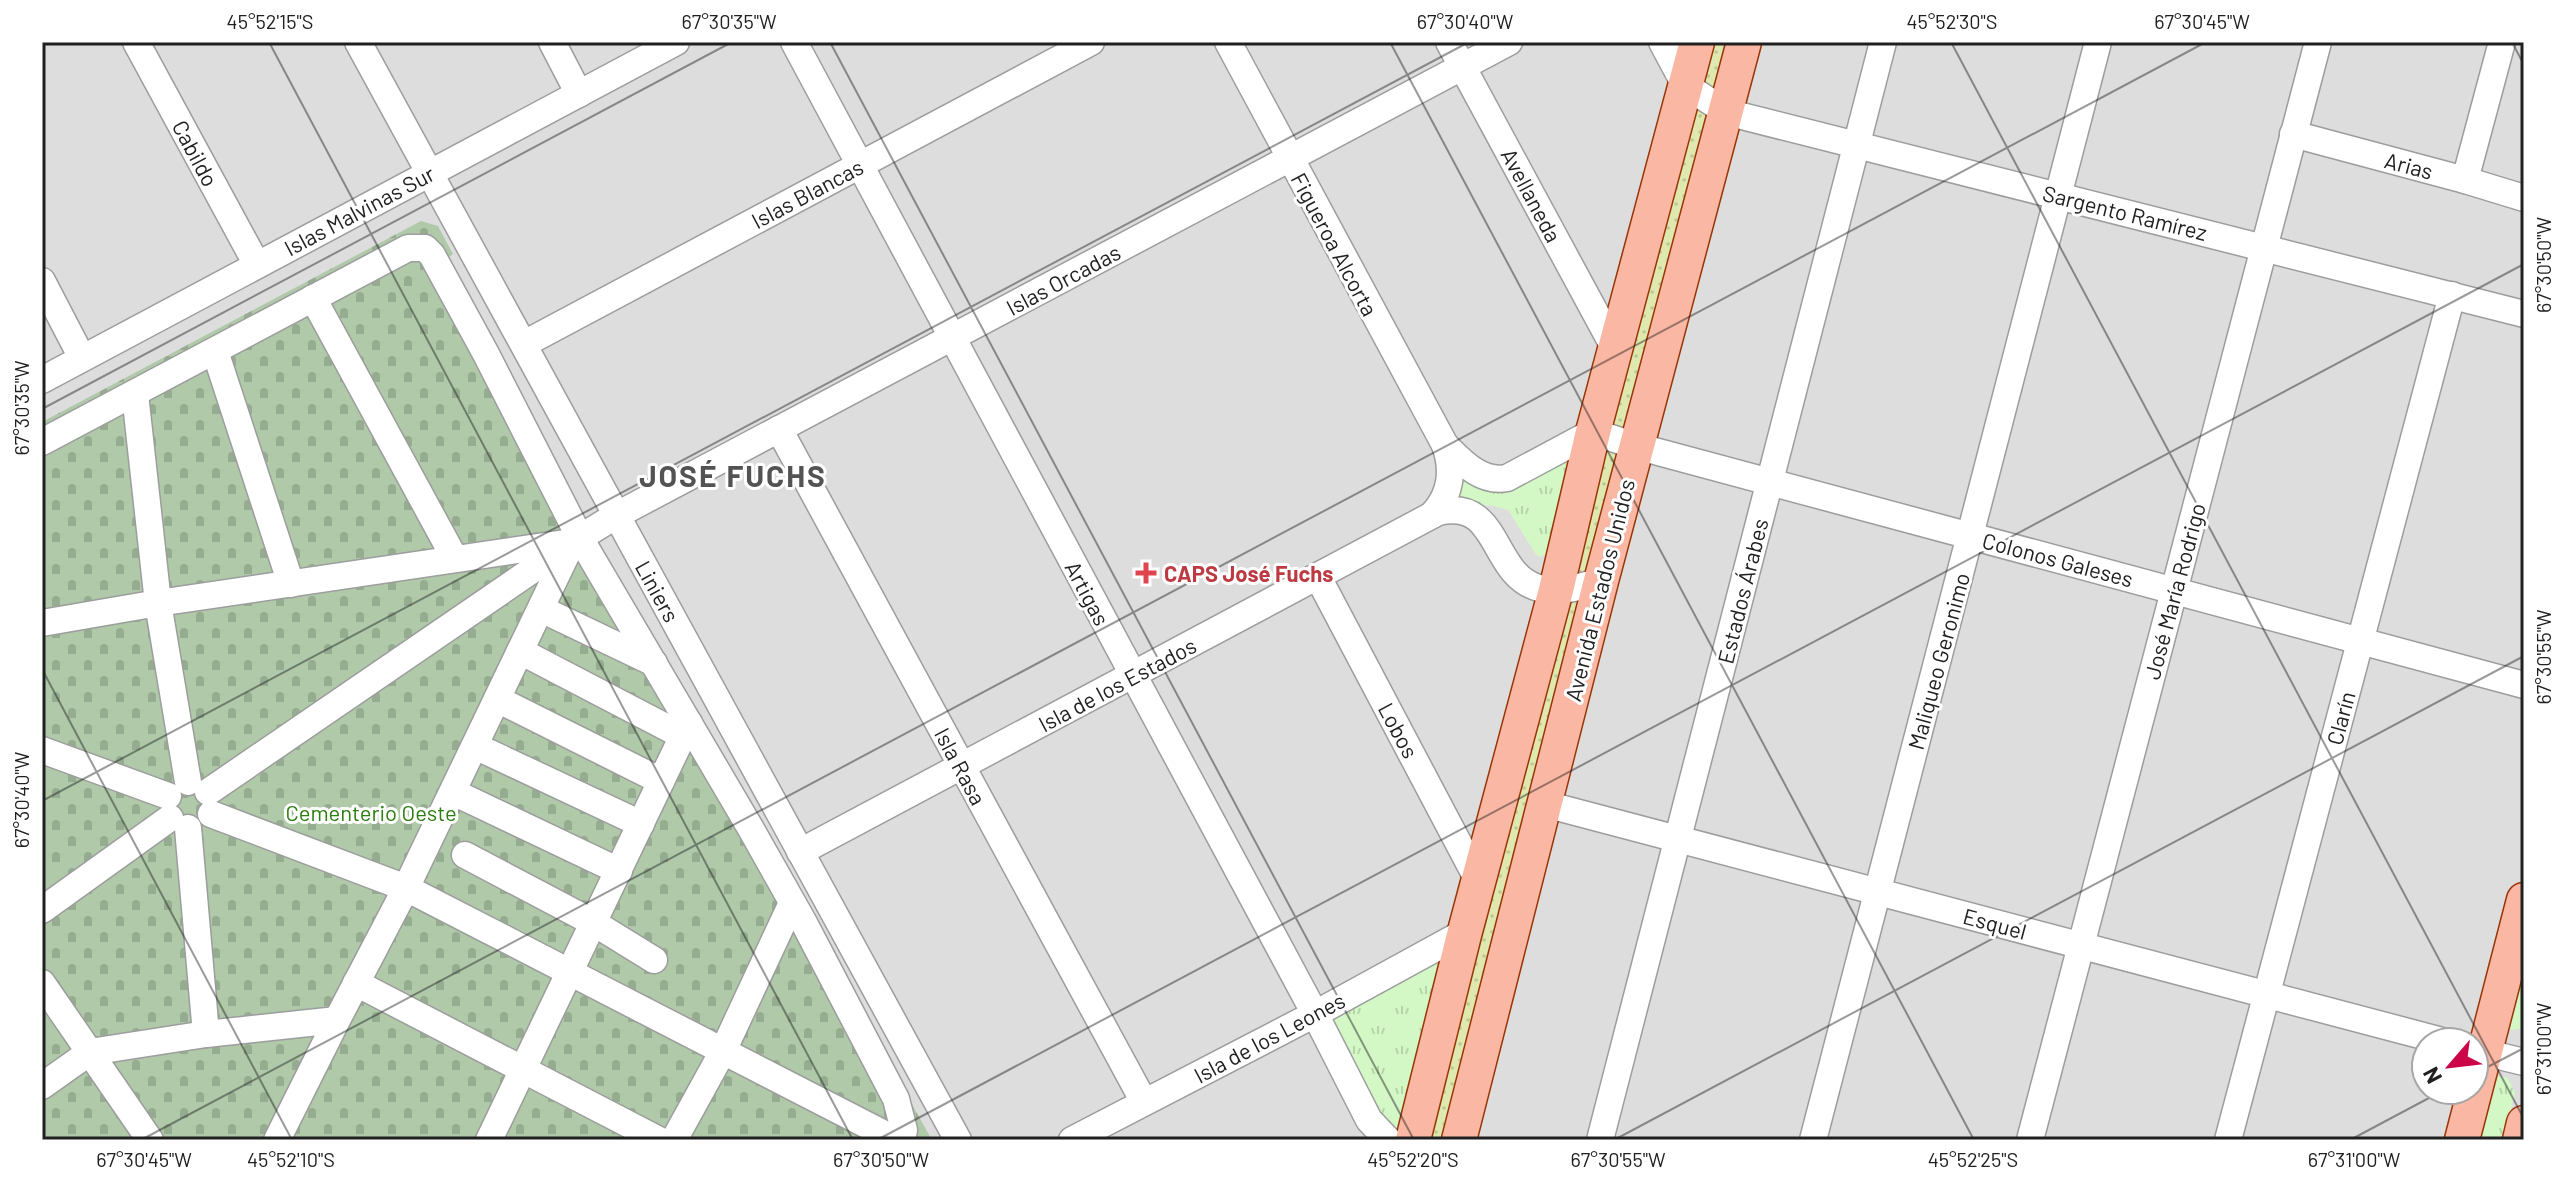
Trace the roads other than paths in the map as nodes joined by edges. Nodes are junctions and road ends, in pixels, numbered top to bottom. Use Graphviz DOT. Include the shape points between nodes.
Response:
graph roads {
  1 [pos="136,42"];
  2 [pos="358,42"];
  3 [pos="552,42"];
  4 [pos="676,42"];
  5 [pos="794,42"];
  6 [pos="1091,42"];
  7 [pos="1228,42"];
  8 [pos="1449,42"];
  9 [pos="1509,42"];
  10 [pos="1662,42"];
  11 [pos="1697,42"];
  12 [pos="1744,42"];
  13 [pos="1883,42"];
  14 [pos="2098,42"];
  15 [pos="2318,42"];
  16 [pos="2502,42"];
  17 [pos="1463,66"];
  18 [pos="1685,85"];
  19 [pos="579,94"];
  20 [pos="1726,112"];
  21 [pos="2293,134"];
  22 [pos="1857,143"];
  23 [pos="1290,158"];
  24 [pos="860,165"];
  25 [pos="431,172"];
  26 [pos="2465,180"];
  27 [pos="2059,195"];
  28 [pos="2524,198"];
  29 [pos="2264,247"];
  30 [pos="257,265"];
  31 [pos="42,281"];
  32 [pos="2452,295"];
  33 [pos="313,298"];
  34 [pos="2524,314"];
  35 [pos="952,337"];
  36 [pos="524,344"];
  37 [pos="1615,349"];
  38 [pos="215,351"];
  39 [pos="82,358"];
  40 [pos="42,380"];
  41 [pos="135,394"];
  42 [pos="779,429"];
  43 [pos="1593,432"];
  44 [pos="42,442"];
  45 [pos="1445,445"];
  46 [pos="1636,446"];
  47 [pos="1770,482"];
  48 [pos="617,515"];
  49 [pos="1432,515"];
  50 [pos="1970,535"];
  51 [pos="576,540"];
  52 [pos="455,559"];
  53 [pos="1318,577"];
  54 [pos="1601,581"];
  55 [pos="291,584"];
  56 [pos="1556,590"];
  57 [pos="2174,590"];
  58 [pos="158,603"];
  59 [pos="541,609"];
  60 [pos="42,623"];
  61 [pos="2361,640"];
  62 [pos="520,651"];
  63 [pos="654,663"];
  64 [pos="1132,676"];
  65 [pos="2524,685"];
  66 [pos="497,699"];
  67 [pos="686,730"];
  68 [pos="475,746"];
  69 [pos="42,750"];
  70 [pos="962,766"];
  71 [pos="661,781"];
  72 [pos="453,792"];
  73 [pos="1545,804"];
  74 [pos="189,805"];
  75 [pos="641,824"];
  76 [pos="1678,839"];
  77 [pos="800,852"];
  78 [pos="465,855"];
  79 [pos="619,871"];
  80 [pos="1479,882"];
  81 [pos="406,888"];
  82 [pos="1878,892"];
  83 [pos="2524,900"];
  84 [pos="792,903"];
  85 [pos="42,910"];
  86 [pos="594,923"];
  87 [pos="1465,932"];
  88 [pos="2081,945"];
  89 [pos="654,960"];
  90 [pos="570,972"];
  91 [pos="42,983"];
  92 [pos="356,983"];
  93 [pos="2267,994"];
  94 [pos="1315,1014"];
  95 [pos="337,1020"];
  96 [pos="2486,1026"];
  97 [pos="2410,1032"];
  98 [pos="206,1034"];
  99 [pos="723,1051"];
  100 [pos="90,1052"];
  101 [pos="2490,1054"];
  102 [pos="2524,1062"];
  103 [pos="523,1070"];
  104 [pos="42,1086"];
  105 [pos="1144,1102"];
  106 [pos="2468,1106"];
  107 [pos="2524,1123"];
  108 [pos="150,1140"];
  109 [pos="277,1140"];
  110 [pos="489,1140"];
  111 [pos="659,1140"];
  112 [pos="674,1140"];
  113 [pos="896,1140"];
  114 [pos="902,1140"];
  115 [pos="958,1140"];
  116 [pos="1072,1140"];
  117 [pos="1388,1140"];
  118 [pos="1413,1140"];
  119 [pos="1459,1140"];
  120 [pos="1600,1140"];
  121 [pos="1813,1140"];
  122 [pos="2030,1140"];
  123 [pos="2228,1140"];
  124 [pos="2462,1140"];
  125 [pos="2520,1140"];
  1 -- 30 [label="street, Cabildo"];
  2 -- 25 [label="street, Liniers"];
  3 -- 19 [label="street"];
  4 -- 19 [label="street, Islas Malvinas Sur"];
  5 -- 24 [label="street, Artigas"];
  6 -- 24 [label="street, Islas Blancas"];
  7 -- 23 [label="street, Figueroa Alcorta"];
  8 -- 17 [label="street, Avellaneda"];
  9 -- 17 [label="street, Islas Orcadas"];
  10 -- 18 [label="street"];
  11 -- 18 [label="main road, Avenida Estados Unidos"];
  12 -- 20 [label="main road, Avenida Estados Unidos"];
  13 -- 22 [label="street, Estados Árabes"];
  14 -- 27 [label="street, Maliqueo Geronimo"];
  15 -- 21 [label="street, José María Rodrigo"];
  16 -- 26 [label="street"];
  17 -- 23 [label="street, Islas Orcadas"];
  17 -- 37 [label="street, Avellaneda"];
  18 -- 20 [label="street"];
  18 -- 37 [label="main road, Avenida Estados Unidos"];
  19 -- 25 [label="street, Islas Malvinas Sur"];
  20 -- 22 [label="street, Sargento Ramírez"];
  20 -- 46 [label="main road, Avenida Estados Unidos"];
  21 -- 26 [label="street, Arias"];
  21 -- 29 [label="street, José María Rodrigo"];
  22 -- 27 [label="street, Sargento Ramírez"];
  22 -- 47 [label="street, Estados Árabes"];
  23 -- 35 [label="street, Islas Orcadas"];
  23 -- 45 [label="street, Figueroa Alcorta"];
  24 -- 35 [label="street, Artigas"];
  24 -- 36 [label="street, Islas Blancas"];
  25 -- 30 [label="street, Islas Malvinas Sur"];
  25 -- 36 [label="street, Liniers"];
  26 -- 28 [label="street, Arias"];
  27 -- 29 [label="street, Sargento Ramírez"];
  27 -- 50 [label="street, Maliqueo Geronimo"];
  29 -- 32 [label="street, Sargento Ramírez"];
  29 -- 57 [label="street, José María Rodrigo"];
  30 -- 39 [label="street, Islas Malvinas Sur"];
  31 -- 39 [label="street"];
  32 -- 34 [label="street, Sargento Ramírez"];
  32 -- 61 [label="street, Clarín"];
  33 -- 38 [label="street"];
  33 -- 51 [label="street" via="408,248 425,248 486,354"];
  33 -- 52 [label="street"];
  35 -- 42 [label="street, Islas Orcadas"];
  35 -- 64 [label="street, Artigas"];
  36 -- 48 [label="street, Liniers"];
  37 -- 43 [label="main road, Avenida Estados Unidos"];
  38 -- 41 [label="street"];
  38 -- 55 [label="street"];
  39 -- 40 [label="street, Islas Malvinas Sur"];
  41 -- 44 [label="street"];
  41 -- 58 [label="street"];
  42 -- 48 [label="street, Islas Orcadas"];
  42 -- 70 [label="street, Isla Rasa"];
  43 -- 45 [label="street" via="1496,480 1467,466"];
  43 -- 46 [label="street, Colonos Galeses"];
  43 -- 56 [label="main road, Avenida Estados Unidos"];
  45 -- 49 [label="street" via="1450,476"];
  46 -- 47 [label="street, Colonos Galeses"];
  46 -- 54 [label="main road, Avenida Estados Unidos"];
  47 -- 50 [label="street, Colonos Galeses"];
  47 -- 76 [label="street, Estados Árabes"];
  48 -- 51 [label="street, Islas Orcadas"];
  48 -- 77 [label="street, Liniers"];
  49 -- 53 [label="street, Isla de los Estados"];
  49 -- 56 [label="street, Isla de los Estados" via="1446,510 1474,515 1521,579"];
  50 -- 57 [label="street, Colonos Galeses"];
  50 -- 82 [label="street, Maliqueo Geronimo"];
  51 -- 52 [label="street"];
  51 -- 59 [label="street"];
  51 -- 63 [label="street"];
  51 -- 74 [label="street, Islas Orcadas"];
  52 -- 55 [label="street"];
  53 -- 64 [label="street, Isla de los Estados"];
  53 -- 80 [label="street, Lobos"];
  54 -- 56 [label="street"];
  54 -- 73 [label="main road, Avenida Estados Unidos"];
  55 -- 58 [label="street"];
  56 -- 80 [label="main road, Avenida Estados Unidos"];
  57 -- 61 [label="street, Colonos Galeses"];
  57 -- 88 [label="street, José María Rodrigo"];
  58 -- 60 [label="street"];
  58 -- 74 [label="street"];
  59 -- 62 [label="street"];
  59 -- 63 [label="street"];
  61 -- 65 [label="street, Colonos Galeses"];
  61 -- 93 [label="street, Clarín"];
  62 -- 66 [label="street"];
  62 -- 67 [label="street"];
  63 -- 67 [label="street"];
  64 -- 70 [label="street, Isla de los Estados"];
  64 -- 94 [label="street, Artigas"];
  66 -- 68 [label="street"];
  66 -- 71 [label="street"];
  67 -- 71 [label="street"];
  67 -- 84 [label="street"];
  68 -- 72 [label="street"];
  68 -- 75 [label="street"];
  69 -- 74 [label="street"];
  70 -- 77 [label="street, Isla de los Estados"];
  70 -- 105 [label="street, Isla Rasa"];
  71 -- 75 [label="street"];
  72 -- 79 [label="street"];
  72 -- 81 [label="street"];
  73 -- 76 [label="street, Esquel"];
  73 -- 119 [label="main road, Avenida Estados Unidos"];
  74 -- 81 [label="street"];
  74 -- 85 [label="street, Islas Orcadas"];
  74 -- 98 [label="street"];
  75 -- 79 [label="street"];
  76 -- 82 [label="street, Esquel"];
  76 -- 120 [label="street, Estados Árabes"];
  77 -- 115 [label="street, Liniers"];
  78 -- 86 [label="street"];
  79 -- 86 [label="street"];
  80 -- 87 [label="main road, Avenida Estados Unidos"];
  81 -- 90 [label="street"];
  81 -- 92 [label="street"];
  82 -- 88 [label="street, Esquel"];
  82 -- 121 [label="street, Maliqueo Geronimo"];
  83 -- 96 [label="main road"];
  84 -- 99 [label="street"];
  84 -- 114 [label="street" via="896,1099"];
  86 -- 89 [label="street"];
  86 -- 90 [label="street"];
  87 -- 94 [label="street, Isla de los Leones"];
  87 -- 118 [label="main road, Avenida Estados Unidos"];
  88 -- 93 [label="street, Esquel"];
  88 -- 122 [label="street, José María Rodrigo"];
  90 -- 99 [label="street"];
  90 -- 103 [label="street"];
  91 -- 100 [label="street"];
  92 -- 95 [label="street"];
  92 -- 103 [label="street"];
  93 -- 97 [label="street, Esquel"];
  93 -- 123 [label="street, Clarín"];
  94 -- 105 [label="street, Isla de los Leones"];
  94 -- 117 [label="street, Artigas" via="1369,1120"];
  95 -- 98 [label="street"];
  95 -- 109 [label="street"];
  98 -- 100 [label="street"];
  99 -- 112 [label="street"];
  99 -- 113 [label="street"];
  100 -- 104 [label="street"];
  100 -- 108 [label="street"];
  101 -- 102 [label="street"];
  103 -- 110 [label="street"];
  103 -- 111 [label="street"];
  105 -- 116 [label="street, Isla de los Leones"];
  106 -- 124 [label="main road"];
  107 -- 125 [label="main road"];
}
